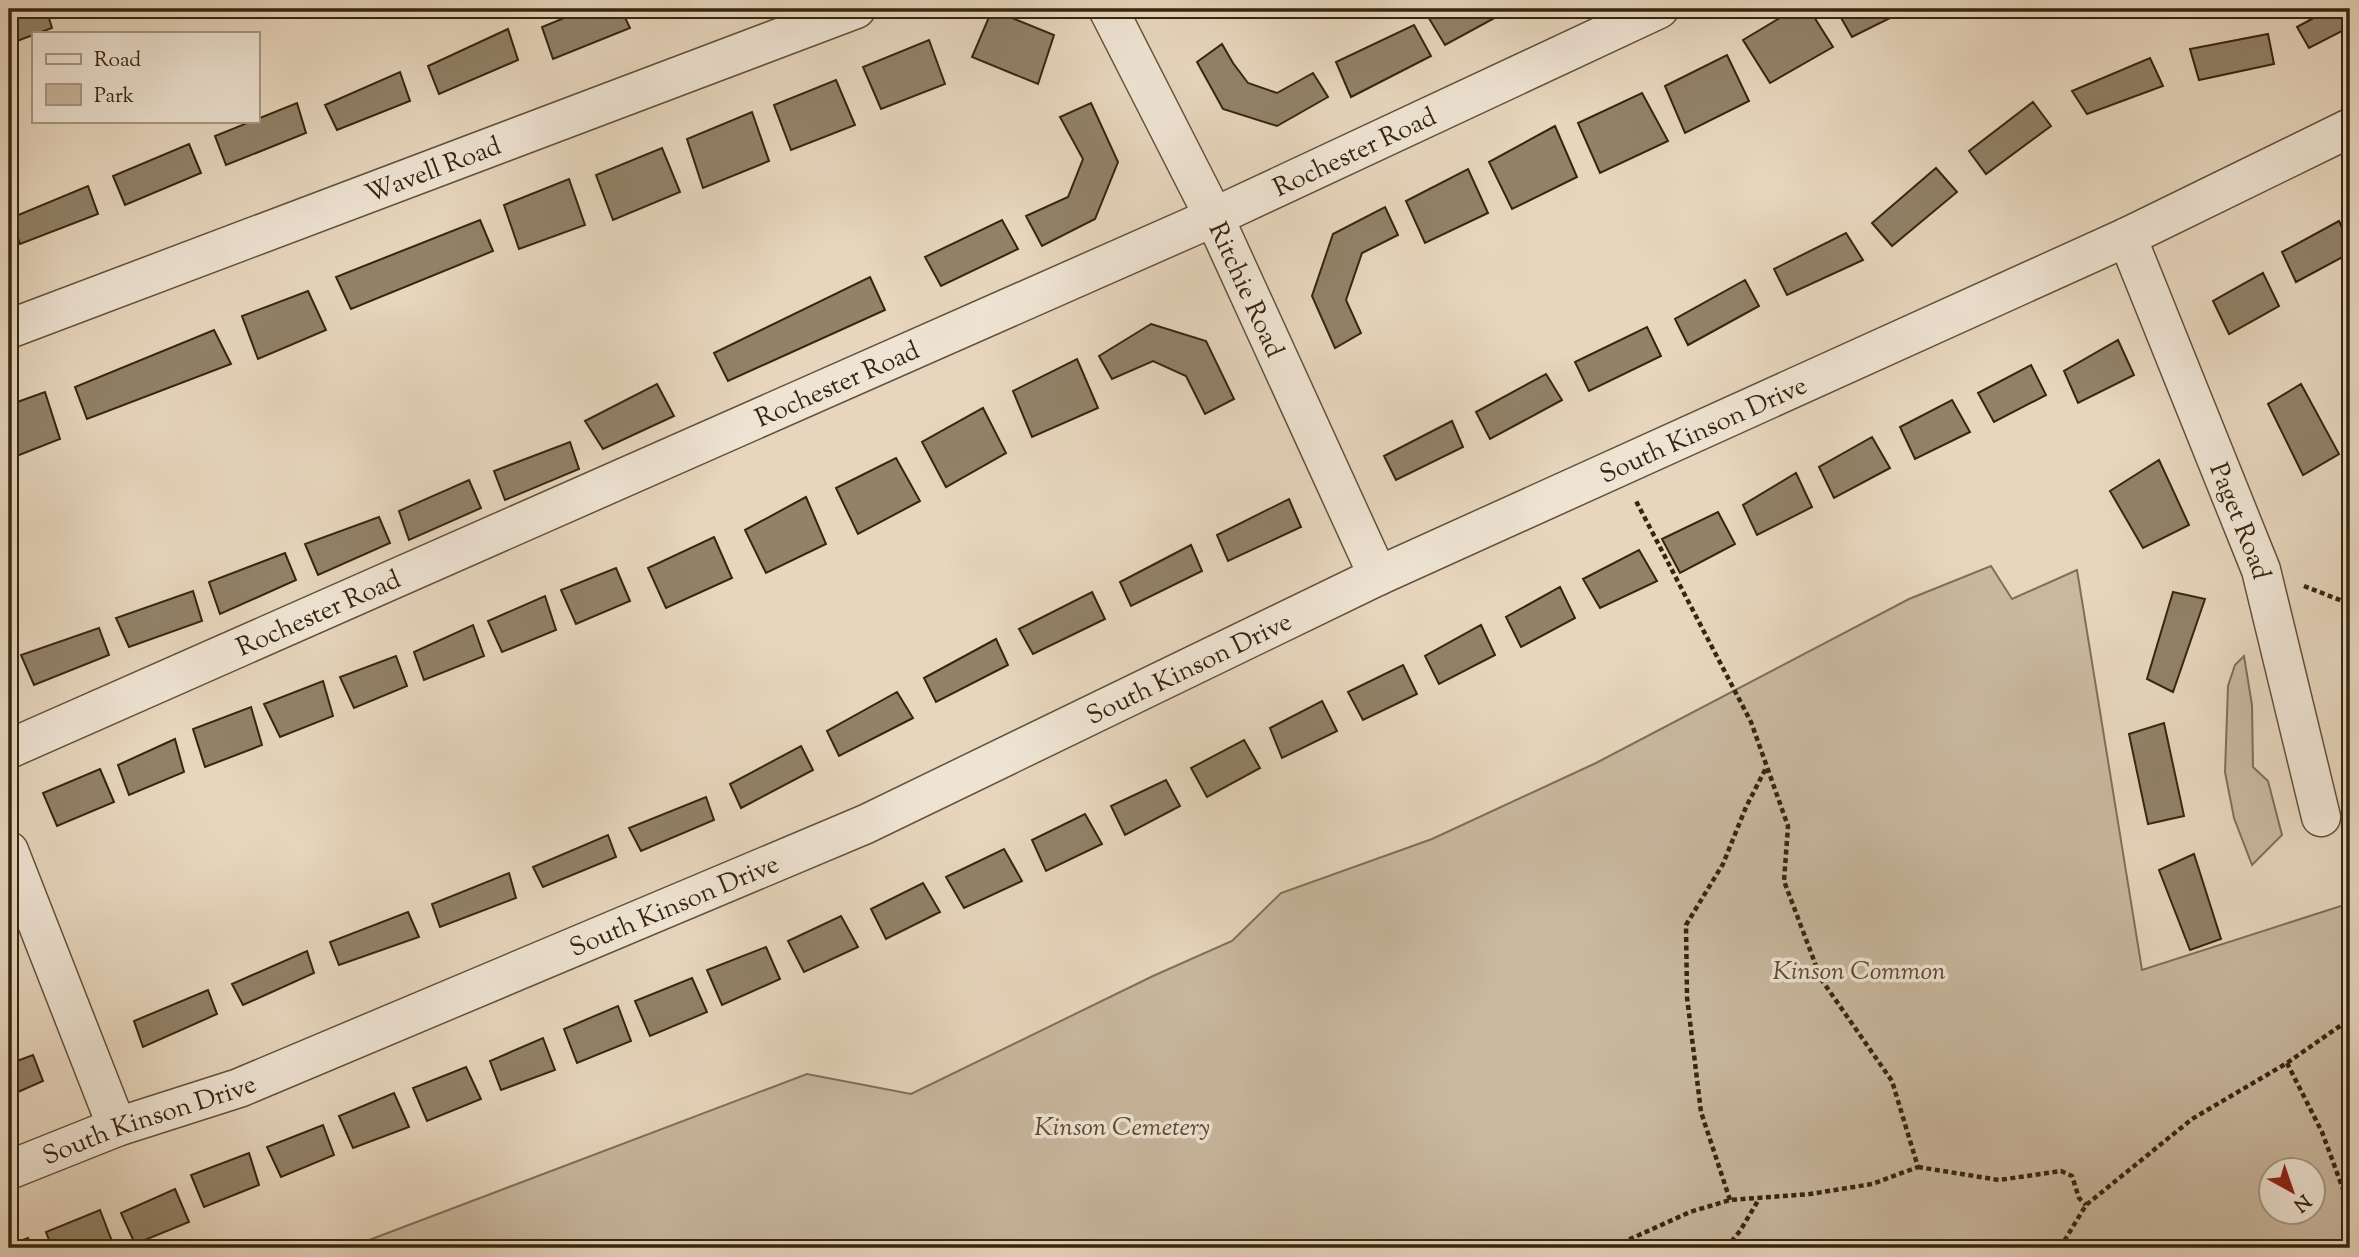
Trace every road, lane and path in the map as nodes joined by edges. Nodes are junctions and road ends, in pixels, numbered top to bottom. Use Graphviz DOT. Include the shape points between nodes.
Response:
graph roads {
  1 [pos="856,9"];
  2 [pos="1108,9"];
  3 [pos="1659,9"];
  4 [pos="2350,128"];
  5 [pos="1214,217"];
  6 [pos="2127,237"];
  7 [pos="9,329"];
  8 [pos="1619,467"];
  9 [pos="1378,576"];
  10 [pos="9,749"];
  11 [pos="1767,767"];
  12 [pos="2321,817"];
  13 [pos="9,851"];
  14 [pos="2350,1019"];
  15 [pos="2287,1063"];
  16 [pos="117,1127"];
  17 [pos="1918,1167"];
  18 [pos="9,1170"];
  19 [pos="1759,1198"];
  20 [pos="1730,1200"];
  21 [pos="2086,1205"];
  22 [pos="2350,1208"];
  23 [pos="1615,1248"];
  24 [pos="1726,1248"];
  25 [pos="2060,1248"];
  1 -- 7 [label="street, Wavell Road"];
  2 -- 5 [label="street, Ritchie Road"];
  3 -- 5 [label="street, Rochester Road"];
  4 -- 6 [label="street, South Kinson Drive"];
  5 -- 9 [label="street, Ritchie Road"];
  5 -- 10 [label="street, Rochester Road"];
  6 -- 8 [label="street, South Kinson Drive"];
  6 -- 12 [label="street, Paget Road" via="2261,570"];
  8 -- 9 [label="street, South Kinson Drive"];
  8 -- 11 [label="path" via="1751,722"];
  9 -- 16 [label="street, South Kinson Drive" via="866,824 239,1088"];
  11 -- 17 [label="path" via="1788,826 1784,881 1821,979 1892,1081"];
  11 -- 20 [label="path" via="1723,864 1686,925 1687,997 1701,1112"];
  13 -- 16 [label="street"];
  14 -- 15 [label="path"];
  15 -- 21 [label="path" via="2192,1119"];
  15 -- 22 [label="path" via="2322,1132"];
  16 -- 18 [label="street, South Kinson Drive"];
  17 -- 19 [label="path" via="1872,1184"];
  17 -- 21 [label="path" via="1999,1181 2062,1171 2072,1176"];
  19 -- 20 [label="path"];
  19 -- 24 [label="path"];
  20 -- 23 [label="path" via="1689,1212"];
  21 -- 25 [label="path"];
}
